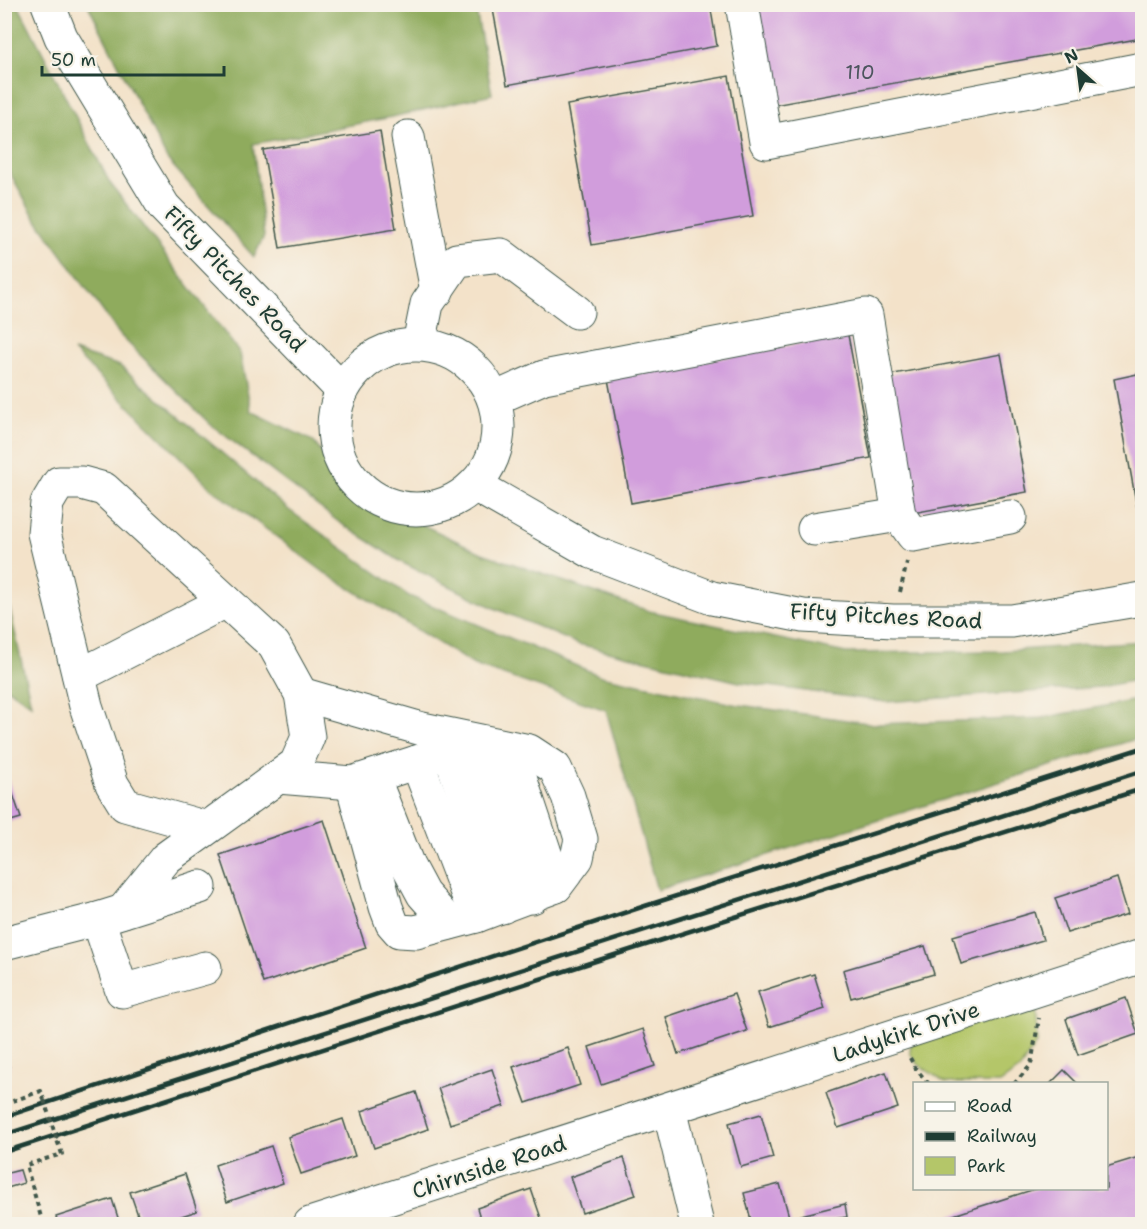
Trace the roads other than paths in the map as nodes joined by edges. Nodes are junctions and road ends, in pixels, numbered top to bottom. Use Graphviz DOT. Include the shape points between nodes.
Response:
graph roads {
  1 [pos="48,4"];
  2 [pos="742,4"];
  3 [pos="1143,69"];
  4 [pos="408,137"];
  5 [pos="437,291"];
  6 [pos="577,312"];
  7 [pos="419,344"];
  8 [pos="342,390"];
  9 [pos="494,399"];
  10 [pos="475,485"];
  11 [pos="1010,517"];
  12 [pos="906,525"];
  13 [pos="814,529"];
  14 [pos="1143,599"];
  15 [pos="226,600"];
  16 [pos="79,676"];
  17 [pos="301,694"];
  18 [pos="480,747"];
  19 [pos="417,762"];
  20 [pos="278,777"];
  21 [pos="362,780"];
  22 [pos="207,828"];
  23 [pos="200,887"];
  24 [pos="503,906"];
  25 [pos="110,915"];
  26 [pos="4,943"];
  27 [pos="1143,956"];
  28 [pos="205,968"];
  29 [pos="669,1109"];
  30 [pos="314,1224"];
  31 [pos="697,1224"];
  1 -- 8 [label="street, Fifty Pitches Road" via="62,37 165,207"];
  2 -- 3 [label="street" via="766,142"];
  4 -- 5 [label="street"];
  5 -- 6 [label="street" via="458,260 501,255"];
  5 -- 7 [label="street" via="427,304"];
  7 -- 8 [label="street" via="401,345 374,355"];
  7 -- 9 [label="street" via="459,356 480,374"];
  8 -- 10 [label="street" via="333,432 346,471 379,501 403,508 431,508 451,502"];
  9 -- 10 [label="street" via="499,427 492,460"];
  9 -- 12 [label="street" via="544,377 866,315"];
  10 -- 14 [label="street, Fifty Pitches Road" via="592,552 712,598 803,616 1012,621"];
  11 -- 12 [label="street"];
  12 -- 13 [label="street"];
  15 -- 16 [label="street"];
  15 -- 16 [label="street" via="104,489 82,483 59,483 47,503 44,533"];
  15 -- 17 [label="street" via="274,645"];
  16 -- 22 [label="street" via="112,784 125,805"];
  17 -- 18 [label="street"];
  17 -- 20 [label="street" via="308,737 296,764"];
  18 -- 19 [label="street"];
  18 -- 24 [label="street"];
  18 -- 24 [label="street" via="529,752 555,768 580,839 577,858"];
  19 -- 21 [label="street"];
  19 -- 24 [label="street"];
  20 -- 21 [label="street"];
  20 -- 22 [label="street"];
  21 -- 24 [label="street" via="423,894"];
  21 -- 24 [label="street" via="392,923 399,931 416,932"];
  22 -- 25 [label="street" via="166,858"];
  23 -- 25 [label="street"];
  25 -- 26 [label="street"];
  25 -- 28 [label="street" via="122,991"];
  27 -- 29 [label="street, Ladykirk Drive"];
  29 -- 30 [label="street, Chirnside Road"];
  29 -- 31 [label="street"];
}
